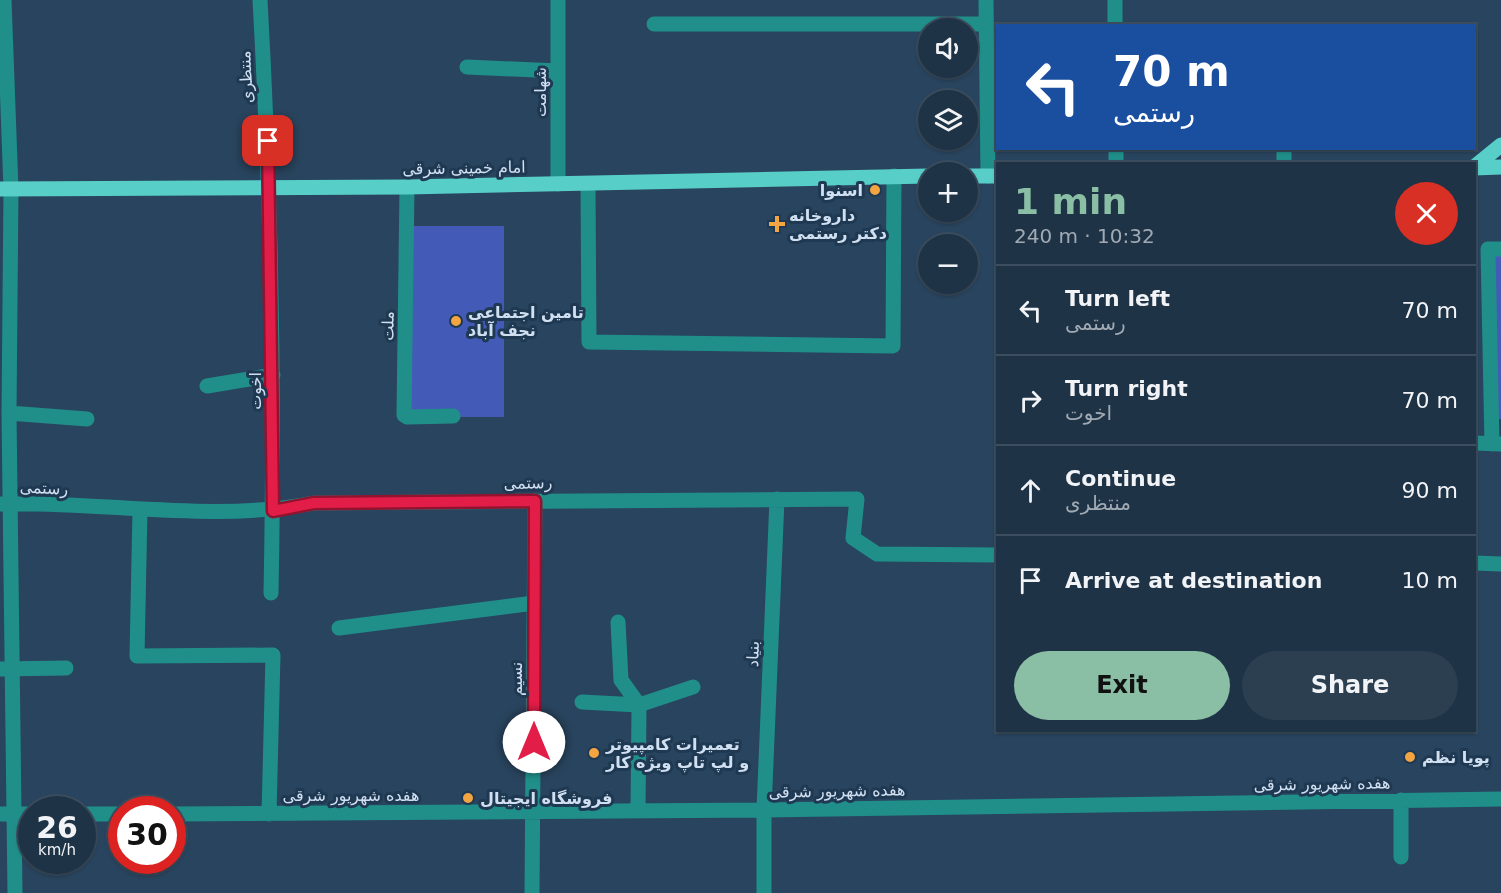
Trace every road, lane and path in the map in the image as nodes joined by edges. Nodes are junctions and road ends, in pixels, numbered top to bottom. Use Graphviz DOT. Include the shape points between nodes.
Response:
graph roads {
  1 [pos="260,0"];
  2 [pos="558,0"];
  3 [pos="986,0"];
  4 [pos="1115,0"];
  5 [pos="3,10"];
  6 [pos="654,24"];
  7 [pos="986,24"];
  8 [pos="1115,24"];
  9 [pos="467,67"];
  10 [pos="558,71"];
  11 [pos="1501,145"];
  12 [pos="1476,166"];
  13 [pos="1501,167"];
  14 [pos="1476,168"];
  15 [pos="894,176"];
  16 [pos="918,176"];
  17 [pos="993,176"];
  18 [pos="558,184"];
  19 [pos="588,184"];
  20 [pos="407,187"];
  21 [pos="270,188"];
  22 [pos="5,189"];
  23 [pos="1501,249"];
  24 [pos="273,375"];
  25 [pos="207,386"];
  26 [pos="9,413"];
  27 [pos="453,416"];
  28 [pos="87,419"];
  29 [pos="1476,443"];
  30 [pos="1496,444"];
  31 [pos="777,499"];
  32 [pos="535,501"];
  33 [pos="5,504"];
  34 [pos="140,510"];
  35 [pos="273,511"];
  36 [pos="996,555"];
  37 [pos="1476,563"];
  38 [pos="1501,564"];
  39 [pos="271,593"];
  40 [pos="534,603"];
  41 [pos="618,622"];
  42 [pos="339,628"];
  43 [pos="66,668"];
  44 [pos="6,669"];
  45 [pos="693,687"];
  46 [pos="582,702"];
  47 [pos="639,705"];
  48 [pos="7,738"];
  49 [pos="1501,799"];
  50 [pos="1401,800"];
  51 [pos="764,810"];
  52 [pos="638,811"];
  53 [pos="534,812"];
  54 [pos="8,814"];
  55 [pos="186,814"];
  56 [pos="269,814"];
  57 [pos="1401,857"];
  58 [pos="15,893"];
  59 [pos="532,893"];
  60 [pos="764,893"];
  1 -- 21 [label="street, منتظری"];
  2 -- 10 [label="street, شهامت"];
  3 -- 7 [label="street"];
  4 -- 8 [label="street"];
  5 -- 22 [label="street"];
  6 -- 7 [label="street"];
  7 -- 17 [label="street"];
  9 -- 10 [label="street"];
  10 -- 18 [label="street, شهامت"];
  11 -- 12 [label="main road"];
  13 -- 14 [label="main road"];
  15 -- 16 [label="main road, امام خمینی شرقی"];
  15 -- 19 [label="main road, امام خمینی شرقی"];
  15 -- 19 [label="street" via="893,346 589,342"];
  18 -- 19 [label="main road, امام خمینی شرقی"];
  18 -- 20 [label="main road, امام خمینی شرقی"];
  20 -- 21 [label="main road, امام خمینی شرقی"];
  20 -- 27 [label="street, ملت" via="404,415"];
  21 -- 22 [label="main road, امام خمینی شرقی"];
  21 -- 24 [label="street, اخوت"];
  22 -- 26 [label="street"];
  23 -- 30 [label="street" via="1488,249"];
  24 -- 25 [label="street"];
  24 -- 35 [label="street, اخوت"];
  26 -- 28 [label="street"];
  26 -- 33 [label="street"];
  29 -- 30 [label="street"];
  31 -- 32 [label="street, رستمی"];
  31 -- 36 [label="street, رستمی" via="857,499 853,538 877,554"];
  31 -- 51 [label="street, بنیاد"];
  32 -- 35 [label="street, رستمی" via="314,503"];
  32 -- 40 [label="street, نسیم"];
  33 -- 34 [label="street, رستمی"];
  33 -- 44 [label="street"];
  34 -- 35 [label="street, رستمی"];
  34 -- 56 [label="street" via="137,656 273,655"];
  35 -- 39 [label="street, اخوت"];
  37 -- 38 [label="street"];
  40 -- 42 [label="street"];
  40 -- 53 [label="street, نسیم"];
  41 -- 47 [label="street" via="621,680"];
  43 -- 44 [label="street"];
  44 -- 48 [label="street"];
  45 -- 47 [label="street"];
  46 -- 47 [label="street"];
  47 -- 52 [label="street"];
  48 -- 54 [label="street"];
  49 -- 50 [label="street, هفده شهریور شرقی"];
  50 -- 51 [label="street, هفده شهریور شرقی"];
  50 -- 57 [label="street"];
  51 -- 52 [label="street, هفده شهریور شرقی"];
  51 -- 60 [label="street, بنیاد"];
  52 -- 53 [label="street, هفده شهریور شرقی"];
  53 -- 56 [label="street, هفده شهریور شرقی"];
  53 -- 59 [label="street, نسیم"];
  54 -- 58 [label="street"];
  55 -- 56 [label="street, هفده شهریور شرقی"];
}
